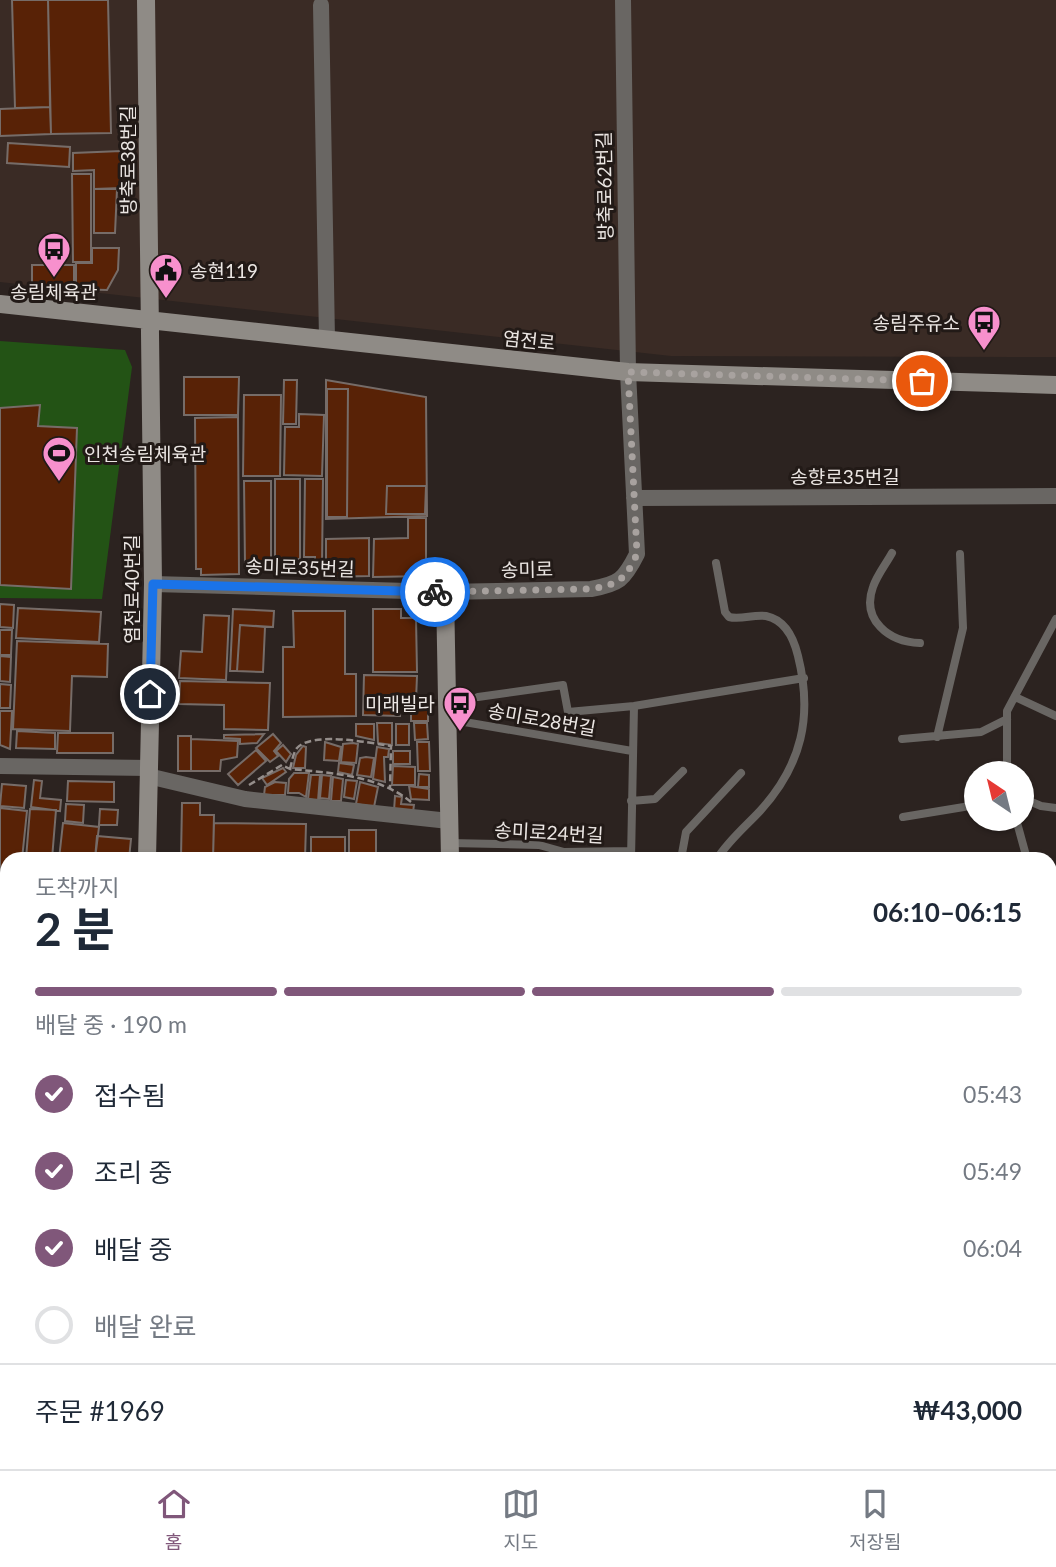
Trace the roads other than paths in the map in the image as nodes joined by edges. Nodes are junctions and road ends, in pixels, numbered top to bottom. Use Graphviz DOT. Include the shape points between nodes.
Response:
graph roads {
  1 [pos="146,0"];
  2 [pos="623,0"];
  3 [pos="321,5"];
  4 [pos="0,304"];
  5 [pos="149,320"];
  6 [pos="327,339"];
  7 [pos="628,372"];
  8 [pos="1056,385"];
  9 [pos="1056,496"];
  10 [pos="635,498"];
  11 [pos="892,553"];
  12 [pos="961,554"];
  13 [pos="716,562"];
  14 [pos="153,584"];
  15 [pos="445,592"];
  16 [pos="1056,619"];
  17 [pos="920,643"];
  18 [pos="804,678"];
  19 [pos="478,697"];
  20 [pos="1015,697"];
  21 [pos="634,706"];
  22 [pos="1056,716"];
  23 [pos="447,719"];
  24 [pos="1007,719"];
  25 [pos="937,737"];
  26 [pos="902,739"];
  27 [pos="632,751"];
  28 [pos="1007,761"];
  29 [pos="0,766"];
  30 [pos="683,771"];
  31 [pos="149,772"];
  32 [pos="741,773"];
  33 [pos="631,801"];
  34 [pos="1034,803"];
  35 [pos="964,807"];
  36 [pos="1056,808"];
  37 [pos="903,817"];
  38 [pos="449,821"];
  39 [pos="1019,831"];
  40 [pos="450,851"];
  41 [pos="147,852"];
  42 [pos="564,852"];
  43 [pos="631,852"];
  44 [pos="682,852"];
  45 [pos="723,852"];
  46 [pos="1025,852"];
  1 -- 5 [label="street, 방축로38번길"];
  2 -- 7 [label="street, 방축로62번길"];
  3 -- 6 [label="street"];
  4 -- 5 [label="street, 염전로"];
  5 -- 6 [label="street, 염전로"];
  5 -- 14 [label="street, 염전로40번길"];
  6 -- 7 [label="street, 염전로"];
  7 -- 8 [label="street, 염전로"];
  7 -- 10 [label="street, 송미로"];
  9 -- 10 [label="street, 송향로35번길"];
  10 -- 15 [label="street, 송미로" via="637,554 627,574 613,585"];
  11 -- 17 [label="lane" via="873,585 869,605 887,635"];
  12 -- 25 [label="lane" via="963,628"];
  13 -- 18 [label="lane" via="729,617 767,616 788,629"];
  14 -- 15 [label="street, 송미로35번길"];
  14 -- 31 [label="street, 염전로40번길"];
  15 -- 23 [label="street"];
  16 -- 20 [label="lane"];
  18 -- 21 [label="lane"];
  18 -- 45 [label="lane" via="802,734 794,766"];
  19 -- 21 [label="lane" via="563,685 568,712"];
  20 -- 22 [label="lane"];
  20 -- 24 [label="lane"];
  21 -- 27 [label="lane, 송미로24번길"];
  23 -- 27 [label="lane, 송미로28번길"];
  23 -- 38 [label="street"];
  24 -- 25 [label="lane" via="981,732"];
  24 -- 28 [label="lane"];
  25 -- 26 [label="lane"];
  27 -- 33 [label="lane, 송미로24번길"];
  29 -- 31 [label="street"];
  30 -- 33 [label="lane" via="655,799"];
  31 -- 38 [label="street" via="246,799"];
  31 -- 41 [label="street, 염전로40번길"];
  32 -- 44 [label="lane" via="686,832"];
  33 -- 43 [label="lane, 송미로24번길"];
  34 -- 36 [label="lane"];
  35 -- 37 [label="lane"];
  38 -- 40 [label="street"];
  39 -- 46 [label="lane"];
  40 -- 42 [label="lane, 송미로24번길" via="539,845"];
}
